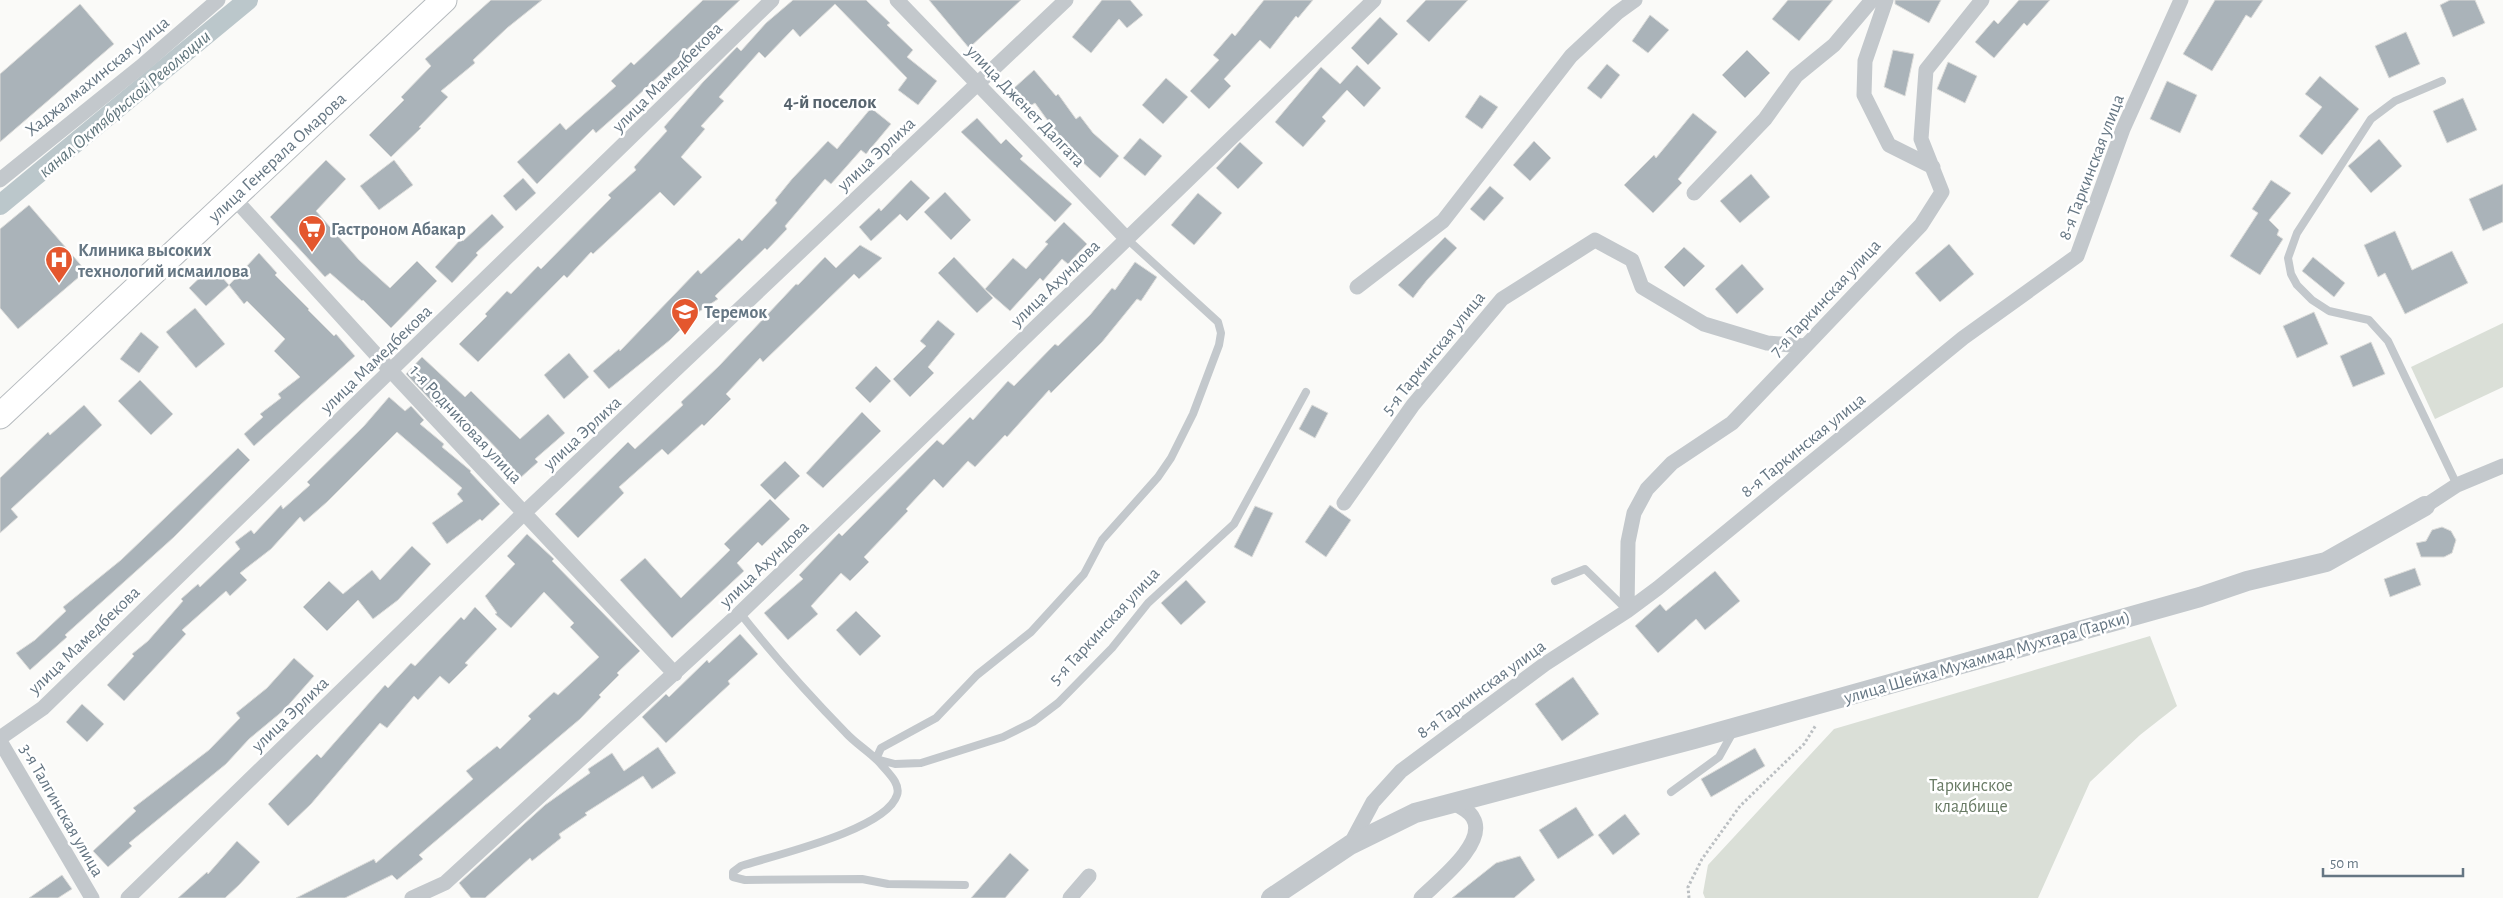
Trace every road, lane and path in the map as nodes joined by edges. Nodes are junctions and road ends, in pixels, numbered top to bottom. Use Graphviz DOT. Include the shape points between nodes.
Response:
graph roads {
  1 [pos="218,0"];
  2 [pos="439,0"];
  3 [pos="444,0"];
  4 [pos="772,0"];
  5 [pos="897,0"];
  6 [pos="1066,0"];
  7 [pos="1374,0"];
  8 [pos="1635,0"];
  9 [pos="1872,0"];
  10 [pos="1886,0"];
  11 [pos="1982,0"];
  12 [pos="2182,0"];
  13 [pos="2442,82"];
  14 [pos="978,83"];
  15 [pos="1933,167"];
  16 [pos="0,180"];
  17 [pos="1694,193"];
  18 [pos="233,197"];
  19 [pos="1127,239"];
  20 [pos="1357,287"];
  21 [pos="1805,346"];
  22 [pos="391,371"];
  23 [pos="1306,392"];
  24 [pos="0,412"];
  25 [pos="0,416"];
  26 [pos="2503,466"];
  27 [pos="2457,485"];
  28 [pos="1344,503"];
  29 [pos="2425,506"];
  30 [pos="524,513"];
  31 [pos="1555,581"];
  32 [pos="1627,611"];
  33 [pos="740,613"];
  34 [pos="675,674"];
  35 [pos="1829,701"];
  36 [pos="1736,728"];
  37 [pos="0,740"];
  38 [pos="876,759"];
  39 [pos="1671,792"];
  40 [pos="1451,802"];
  41 [pos="1350,845"];
  42 [pos="1089,876"];
  43 [pos="965,885"];
  44 [pos="92,898"];
  45 [pos="128,898"];
  46 [pos="412,898"];
  47 [pos="1070,898"];
  48 [pos="1271,898"];
  49 [pos="1421,898"];
  50 [pos="1689,898"];
  1 -- 16 [label="street, Хаджалмахинская улица"];
  2 -- 18 [label="main road, улица Генерала Омарова"];
  3 -- 25 [label="main road, улица Генерала Омарова"];
  4 -- 22 [label="street, улица Мамедбекова"];
  5 -- 14 [label="street, улица Дженет Далгата"];
  6 -- 14 [label="street, улица Эрлиха"];
  7 -- 19 [label="street, улица Ахундова"];
  8 -- 20 [label="street" via="1571,56 1443,221"];
  9 -- 17 [label="street" via="1834,45 1796,76 1765,119"];
  10 -- 15 [label="street" via="1865,61 1864,96 1889,146"];
  11 -- 15 [label="street" via="1926,70 1921,139"];
  12 -- 32 [label="street, 8-я Таркинская улица" via="2123,129 2077,256 1963,338"];
  13 -- 27 [label="lane" via="2395,101 2371,119 2297,233 2288,258 2290,274 2308,296 2329,311 2368,320 2388,341"];
  14 -- 19 [label="street, улица Дженет Далгата"];
  14 -- 30 [label="street, улица Эрлиха"];
  15 -- 21 [label="street, 7-я Таркинская улица" via="1942,192 1921,225"];
  18 -- 22 [label="street, 1-я Родниковая улица"];
  18 -- 24 [label="main road, улица Генерала Омарова"];
  19 -- 33 [label="street, улица Ахундова"];
  19 -- 38 [label="lane, улица Ахундова" via="1218,322 1221,333 1219,345 1193,414 1171,458 1102,540 1084,574 1054,608 1031,632 977,675 936,718 881,748"];
  21 -- 28 [label="street, 5-я Таркинская улица" via="1767,343 1704,324 1642,287 1632,260 1595,240 1502,299 1413,405"];
  21 -- 32 [label="street, 7-я Таркинская улица" via="1732,423 1672,463 1647,489 1634,513 1628,542"];
  22 -- 30 [label="street, 1-я Родниковая улица"];
  22 -- 37 [label="street, улица Мамедбекова" via="43,708"];
  23 -- 38 [label="lane, 5-я Таркинская улица" via="1234,524 1148,603 1112,648 1058,703 1033,722 1003,737 921,763 895,764"];
  26 -- 27 [label="street, улица Шейха Мухаммад Мухтара (Тарки)"];
  27 -- 29 [label="street, улица Шейха Мухаммад Мухтара (Тарки)"];
  29 -- 35 [label="street, улица Шейха Мухаммад Мухтара (Тарки)" via="2326,562 2247,581 2190,600"];
  30 -- 34 [label="street, 1-я Родниковая улица"];
  30 -- 45 [label="street, улица Эрлиха"];
  31 -- 32 [label="lane" via="1585,568"];
  32 -- 41 [label="street, 8-я Таркинская улица" via="1545,664 1401,771 1373,802"];
  33 -- 34 [label="street, улица Ахундова"];
  33 -- 38 [label="lane, 5-я Таркинская улица" via="847,735"];
  34 -- 46 [label="street, улица Ахундова" via="446,883"];
  35 -- 36 [label="street, улица Шейха Мухаммад Мухтара (Тарки)"];
  35 -- 50 [label="path" via="1804,744 1740,806 1702,859 1688,887"];
  36 -- 39 [label="lane" via="1718,757"];
  36 -- 40 [label="street, улица Шейха Мухаммад Мухтара (Тарки)"];
  37 -- 44 [label="street, 3-я Талгинская улица"];
  38 -- 43 [label="lane, 5-я Таркинская улица" via="898,790 892,805 872,822 851,832 741,866 733,872 733,878 862,878 888,884"];
  40 -- 41 [label="street, улица Шейха Мухаммад Мухтара (Тарки)" via="1415,813"];
  40 -- 49 [label="street" via="1467,810 1474,818 1477,832 1469,848"];
  41 -- 48 [label="street, улица Шейха Мухаммад Мухтара (Тарки)"];
  42 -- 47 [label="street"];
}
